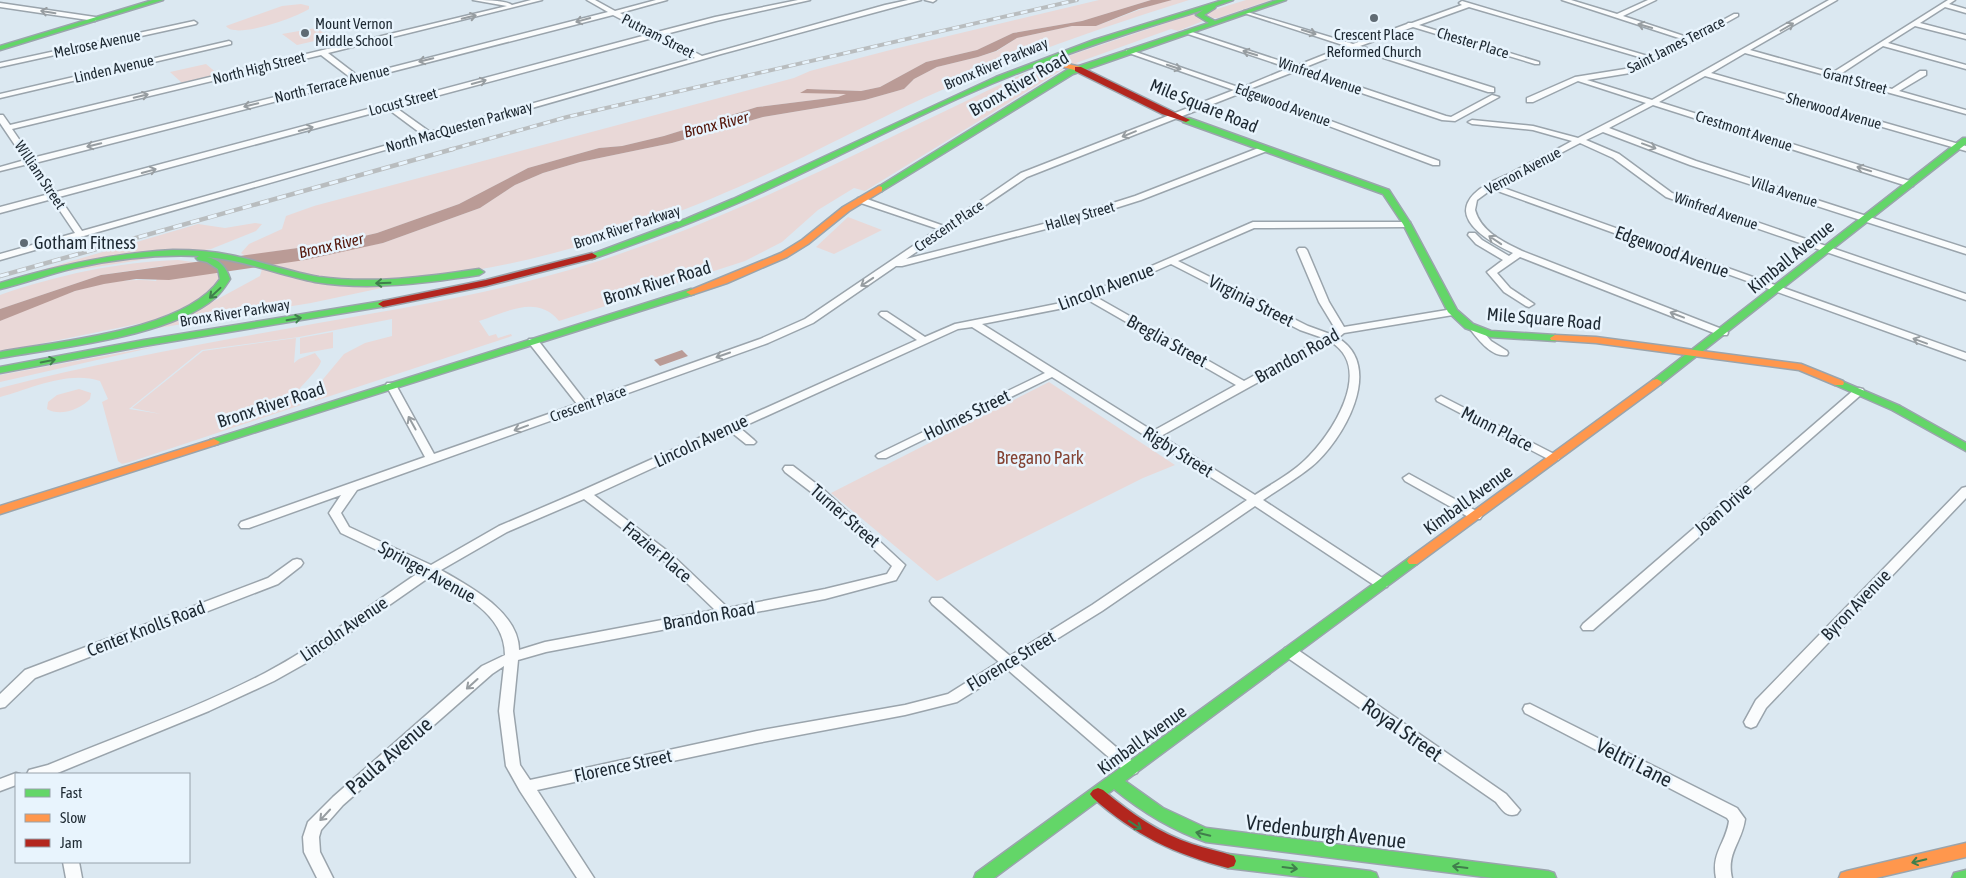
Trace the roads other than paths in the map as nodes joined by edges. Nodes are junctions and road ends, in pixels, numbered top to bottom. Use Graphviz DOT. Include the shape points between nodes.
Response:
graph roads {
  1 [pos="160,0"];
  2 [pos="476,0"];
  3 [pos="539,0"];
  4 [pos="590,0"];
  5 [pos="664,0"];
  6 [pos="807,0"];
  7 [pos="876,0"];
  8 [pos="918,0"];
  9 [pos="928,0"];
  10 [pos="933,0"];
  11 [pos="1207,0"];
  12 [pos="1230,0"];
  13 [pos="1283,0"];
  14 [pos="1458,0"];
  15 [pos="1565,0"];
  16 [pos="1653,0"];
  17 [pos="1834,0"];
  18 [pos="1952,0"];
  19 [pos="1469,2"];
  20 [pos="0,4"];
  21 [pos="1944,5"];
  22 [pos="516,6"];
  23 [pos="887,6"];
  24 [pos="1966,11"];
  25 [pos="1246,12"];
  26 [pos="613,13"];
  27 [pos="1736,14"];
  28 [pos="1616,17"];
  29 [pos="95,19"];
  30 [pos="194,23"];
  31 [pos="1214,23"];
  32 [pos="1410,24"];
  33 [pos="1915,24"];
  34 [pos="1187,32"];
  35 [pos="655,35"];
  36 [pos="1966,36"];
  37 [pos="1691,40"];
  38 [pos="229,43"];
  39 [pos="1882,44"];
  40 [pos="1352,46"];
  41 [pos="0,48"];
  42 [pos="1128,51"];
  43 [pos="1745,51"];
  44 [pos="322,52"];
  45 [pos="701,58"];
  46 [pos="1652,59"];
  47 [pos="1537,63"];
  48 [pos="0,65"];
  49 [pos="1966,66"];
  50 [pos="1297,68"];
  51 [pos="1078,69"];
  52 [pos="1923,72"];
  53 [pos="1703,73"];
  54 [pos="1004,75"];
  55 [pos="1833,75"];
  56 [pos="356,78"];
  57 [pos="1578,79"];
  58 [pos="1242,90"];
  59 [pos="1490,90"];
  60 [pos="1894,92"];
  61 [pos="0,96"];
  62 [pos="1495,97"];
  63 [pos="1530,100"];
  64 [pos="1654,102"];
  65 [pos="389,106"];
  66 [pos="1966,112"];
  67 [pos="1174,116"];
  68 [pos="0,117"];
  69 [pos="1472,122"];
  70 [pos="8,128"];
  71 [pos="1603,129"];
  72 [pos="430,136"];
  73 [pos="1581,141"];
  74 [pos="1963,146"];
  75 [pos="1264,149"];
  76 [pos="31,161"];
  77 [pos="1436,163"];
  78 [pos="0,169"];
  79 [pos="1910,184"];
  80 [pos="1491,186"];
  81 [pos="54,196"];
  82 [pos="861,200"];
  83 [pos="0,210"];
  84 [pos="1866,219"];
  85 [pos="1407,224"];
  86 [pos="945,228"];
  87 [pos="80,234"];
  88 [pos="1472,235"];
  89 [pos="1302,250"];
  90 [pos="1828,250"];
  91 [pos="1966,251"];
  92 [pos="1519,253"];
  93 [pos="0,257"];
  94 [pos="1509,260"];
  95 [pos="1171,261"];
  96 [pos="518,266"];
  97 [pos="891,266"];
  98 [pos="0,286"];
  99 [pos="0,290"];
  100 [pos="1777,290"];
  101 [pos="1089,297"];
  102 [pos="1966,297"];
  103 [pos="1529,304"];
  104 [pos="1453,312"];
  105 [pos="884,314"];
  106 [pos="273,322"];
  107 [pos="973,324"];
  108 [pos="1475,329"];
  109 [pos="1723,333"];
  110 [pos="1336,335"];
  111 [pos="533,341"];
  112 [pos="925,341"];
  113 [pos="1502,353"];
  114 [pos="1696,353"];
  115 [pos="0,355"];
  116 [pos="1966,357"];
  117 [pos="0,360"];
  118 [pos="0,370"];
  119 [pos="1052,373"];
  120 [pos="23,378"];
  121 [pos="392,385"];
  122 [pos="1244,385"];
  123 [pos="1859,391"];
  124 [pos="1440,399"];
  125 [pos="584,406"];
  126 [pos="731,427"];
  127 [pos="1152,436"];
  128 [pos="750,442"];
  129 [pos="1966,448"];
  130 [pos="882,456"];
  131 [pos="1554,458"];
  132 [pos="432,460"];
  133 [pos="789,469"];
  134 [pos="1409,478"];
  135 [pos="353,487"];
  136 [pos="1966,491"];
  137 [pos="585,494"];
  138 [pos="1255,500"];
  139 [pos="0,510"];
  140 [pos="1476,516"];
  141 [pos="245,526"];
  142 [pos="297,563"];
  143 [pos="899,565"];
  144 [pos="431,570"];
  145 [pos="1382,584"];
  146 [pos="937,601"];
  147 [pos="726,613"];
  148 [pos="1588,627"];
  149 [pos="1290,652"];
  150 [pos="512,657"];
  151 [pos="1008,663"];
  152 [pos="0,703"];
  153 [pos="1530,709"];
  154 [pos="1751,722"];
  155 [pos="1132,769"];
  156 [pos="51,772"];
  157 [pos="15,779"];
  158 [pos="1115,782"];
  159 [pos="0,785"];
  160 [pos="525,787"];
  161 [pos="1098,794"];
  162 [pos="1512,810"];
  163 [pos="1251,842"];
  164 [pos="1966,850"];
  165 [pos="71,863"];
  166 [pos="1250,863"];
  167 [pos="1526,877"];
  168 [pos="1966,877"];
  169 [pos="74,878"];
  170 [pos="325,878"];
  171 [pos="586,878"];
  172 [pos="982,878"];
  173 [pos="1370,878"];
  174 [pos="1548,878"];
  175 [pos="1724,878"];
  176 [pos="1847,878"];
  177 [pos="1960,878"];
  1 -- 29 [label="main road"];
  2 -- 22 [label="street"];
  3 -- 22 [label="street, North High Street"];
  4 -- 26 [label="street, Putnam Street"];
  5 -- 26 [label="street, North Terrace Avenue"];
  6 -- 35 [label="street, Locust Street"];
  7 -- 23 [label="street"];
  8 -- 23 [label="street, North MacQuesten Parkway"];
  9 -- 10 [label="street"];
  11 -- 96 [label="main road, Bronx River Parkway" via="1082,39 998,70 916,106 770,178 685,214 606,242"];
  12 -- 31 [label="main road" via="1200,14"];
  12 -- 54 [label="main road, Bronx River Parkway" via="1095,42"];
  13 -- 25 [label="main road, Bronx River Road"];
  14 -- 19 [label="street"];
  15 -- 28 [label="street"];
  16 -- 28 [label="street"];
  43 -- 17 [label="street, Vernon Avenue, one-way"];
  18 -- 21 [label="street"];
  19 -- 32 [label="street, Crescent Place"];
  19 -- 46 [label="street"];
  29 -- 20 [label="street, one-way"];
  21 -- 24 [label="street"];
  21 -- 33 [label="street"];
  44 -- 22 [label="street, North High Street, one-way"];
  23 -- 45 [label="street, North MacQuesten Parkway"];
  25 -- 31 [label="main road, Bronx River Road"];
  25 -- 40 [label="street, one-way"];
  26 -- 35 [label="street, Putnam Street"];
  26 -- 56 [label="street, North Terrace Avenue, one-way"];
  27 -- 37 [label="street, Saint James Terrace"];
  37 -- 28 [label="street, one-way"];
  29 -- 41 [label="main road"];
  30 -- 48 [label="street, Melrose Avenue"];
  31 -- 34 [label="main road, Bronx River Road"];
  32 -- 40 [label="street, Crescent Place"];
  32 -- 47 [label="street, Chester Place"];
  33 -- 36 [label="street"];
  33 -- 39 [label="street"];
  34 -- 42 [label="main road, Bronx River Road"];
  50 -- 34 [label="street, Winfred Avenue, one-way"];
  35 -- 45 [label="street, Putnam Street"];
  65 -- 35 [label="street, Locust Street, one-way"];
  37 -- 46 [label="street, Saint James Terrace"];
  38 -- 61 [label="street, Linden Avenue"];
  39 -- 49 [label="street"];
  39 -- 55 [label="street"];
  40 -- 50 [label="street, Crescent Place"];
  40 -- 59 [label="street"];
  42 -- 51 [label="main road, Bronx River Road"];
  42 -- 58 [label="street, Edgewood Avenue, one-way"];
  43 -- 53 [label="street, Vernon Avenue"];
  43 -- 55 [label="street, Grant Street"];
  44 -- 56 [label="street"];
  70 -- 44 [label="street, North High Street, one-way"];
  45 -- 72 [label="street, North MacQuesten Parkway"];
  46 -- 57 [label="street, Saint James Terrace" via="1627,71"];
  50 -- 58 [label="street, Crescent Place"];
  50 -- 62 [label="street, Winfred Avenue" via="1452,119"];
  51 -- 54 [label="main road, Mile Square Road" via="1052,64"];
  51 -- 67 [label="main road, Mile Square Road"];
  51 -- 82 [label="main road, Bronx River Road"];
  52 -- 60 [label="street"];
  53 -- 64 [label="street, Vernon Avenue"];
  53 -- 74 [label="street, Sherwood Avenue"];
  106 -- 54 [label="main road, Bronx River Parkway, one-way" via="485,284 637,241 764,190"];
  55 -- 60 [label="street, Grant Street"];
  56 -- 76 [label="street, North Terrace Avenue, one-way"];
  57 -- 63 [label="street, Saint James Terrace"];
  57 -- 64 [label="street, Crestmont Avenue"];
  58 -- 67 [label="street, Crescent Place"];
  58 -- 77 [label="street, Edgewood Avenue"];
  60 -- 66 [label="street, Grant Street"];
  64 -- 71 [label="street, Vernon Avenue"];
  79 -- 64 [label="street, Crestmont Avenue, one-way"];
  65 -- 72 [label="street"];
  81 -- 65 [label="street, Locust Street, one-way"];
  67 -- 75 [label="main road, Mile Square Road"];
  67 -- 86 [label="street, Crescent Place, one-way" via="1024,176"];
  68 -- 70 [label="street, William Street"];
  69 -- 73 [label="street, Winfred Avenue" via="1533,128"];
  70 -- 76 [label="street, William Street"];
  71 -- 73 [label="street, Vernon Avenue"];
  71 -- 84 [label="street, Villa Avenue, one-way" via="1693,163"];
  72 -- 87 [label="street, North MacQuesten Parkway"];
  73 -- 80 [label="street, Vernon Avenue"];
  73 -- 90 [label="street, Winfred Avenue" via="1616,156 1669,195"];
  74 -- 79 [label="main road, Kimball Avenue"];
  75 -- 85 [label="main road, Mile Square Road" via="1383,190"];
  75 -- 97 [label="street, Halley Street" via="1138,198 1062,222"];
  76 -- 78 [label="street, North Terrace Avenue"];
  76 -- 81 [label="street, William Street"];
  79 -- 84 [label="main road, Kimball Avenue"];
  92 -- 80 [label="street, Vernon Avenue, one-way" via="1493,240 1472,218 1472,202"];
  80 -- 100 [label="street, Edgewood Avenue"];
  81 -- 83 [label="street, Locust Street"];
  81 -- 87 [label="street, William Street"];
  82 -- 86 [label="street"];
  82 -- 111 [label="main road, Bronx River Road" via="805,242 763,266"];
  84 -- 90 [label="main road, Kimball Avenue"];
  84 -- 91 [label="street, Villa Avenue"];
  85 -- 95 [label="street, Lincoln Avenue" via="1253,225"];
  85 -- 104 [label="main road, Mile Square Road"];
  86 -- 97 [label="street, Crescent Place"];
  87 -- 93 [label="street, North MacQuesten Parkway"];
  88 -- 94 [label="street"];
  89 -- 110 [label="street, Florence Street"];
  90 -- 100 [label="main road, Kimball Avenue"];
  90 -- 102 [label="street, Winfred Avenue"];
  92 -- 94 [label="street"];
  109 -- 92 [label="street, Vernon Avenue, one-way"];
  94 -- 103 [label="street" via="1492,272 1507,290"];
  95 -- 101 [label="street, Lincoln Avenue"];
  95 -- 110 [label="street, Virginia Street" via="1307,329"];
  96 -- 98 [label="main road, one-way" via="417,281 355,283 308,277 220,255 181,252 104,260"];
  96 -- 117 [label="main road, Bronx River Parkway" via="361,298"];
  97 -- 125 [label="street, Crescent Place, one-way" via="803,324"];
  99 -- 115 [label="main road, one-way" via="90,267 158,257 205,259 218,264 226,275 224,283 213,296 172,317"];
  100 -- 109 [label="main road, Kimball Avenue"];
  116 -- 100 [label="street, Edgewood Avenue, one-way"];
  101 -- 107 [label="street, Lincoln Avenue" via="1055,308"];
  101 -- 122 [label="street, Breglia Street"];
  104 -- 108 [label="main road, Mile Square Road"];
  104 -- 110 [label="street, Brandon Road"];
  105 -- 112 [label="street"];
  118 -- 106 [label="main road, Bronx River Parkway, one-way"];
  106 -- 120 [label="main road"];
  107 -- 112 [label="street, Lincoln Avenue" via="956,327"];
  107 -- 119 [label="street, Rigby Street"];
  108 -- 113 [label="street"];
  108 -- 114 [label="main road, Mile Square Road" via="1495,334 1577,338"];
  109 -- 114 [label="main road, Kimball Avenue"];
  110 -- 122 [label="street, Brandon Road"];
  110 -- 138 [label="street, Florence Street" via="1353,362 1355,385 1340,424 1326,447 1308,464"];
  111 -- 121 [label="main road, Bronx River Road"];
  111 -- 125 [label="street"];
  112 -- 126 [label="street, Lincoln Avenue"];
  114 -- 123 [label="main road, Mile Square Road" via="1800,367"];
  114 -- 131 [label="main road, Kimball Avenue"];
  119 -- 127 [label="street, Rigby Street"];
  119 -- 130 [label="street, Holmes Street"];
  132 -- 121 [label="street, one-way"];
  121 -- 139 [label="main road, Bronx River Road"];
  122 -- 127 [label="street, Brandon Road"];
  123 -- 129 [label="main road, Mile Square Road"];
  123 -- 148 [label="street, Joan Drive"];
  124 -- 131 [label="street, Munn Place"];
  125 -- 132 [label="street, Crescent Place, one-way"];
  126 -- 128 [label="street"];
  126 -- 137 [label="street, Lincoln Avenue"];
  127 -- 138 [label="street, Rigby Street"];
  131 -- 140 [label="main road, Kimball Avenue"];
  132 -- 135 [label="street"];
  133 -- 143 [label="street, Turner Street"];
  134 -- 140 [label="street"];
  135 -- 141 [label="street"];
  135 -- 144 [label="street, Springer Avenue" via="335,513 345,530"];
  136 -- 154 [label="street, Byron Avenue" via="1761,704"];
  137 -- 144 [label="street, Lincoln Avenue" via="503,529"];
  137 -- 147 [label="street, Frazier Place" via="666,556"];
  138 -- 145 [label="street, Rigby Street"];
  138 -- 151 [label="street, Florence Street" via="1097,608"];
  140 -- 145 [label="main road, Kimball Avenue"];
  142 -- 152 [label="street, Center Knolls Road" via="273,581 30,674"];
  143 -- 147 [label="street, Brandon Road" via="890,577 825,594"];
  144 -- 150 [label="street, Springer Avenue" via="477,597 505,625 512,643"];
  144 -- 156 [label="street, Lincoln Avenue" via="301,659 269,677"];
  145 -- 149 [label="main road, Kimball Avenue"];
  146 -- 151 [label="street"];
  147 -- 150 [label="street, Brandon Road" via="601,635"];
  149 -- 155 [label="main road, Kimball Avenue"];
  149 -- 162 [label="street, Royal Street" via="1501,798"];
  150 -- 160 [label="street, Springer Avenue" via="506,711 508,736 513,766"];
  150 -- 170 [label="street, Paula Avenue, one-way" via="487,670 338,801 314,827 310,838 312,852"];
  151 -- 155 [label="street"];
  151 -- 160 [label="street, Florence Street" via="952,698"];
  153 -- 175 [label="street, Veltri Lane" via="1732,813 1737,825 1722,854"];
  155 -- 158 [label="main road, Kimball Avenue"];
  157 -- 159 [label="street"];
  158 -- 161 [label="main road, Kimball Avenue"];
  163 -- 158 [label="main road, Vredenburgh Avenue, one-way" via="1206,835 1180,826 1148,809"];
  160 -- 171 [label="street, Springer Avenue"];
  161 -- 166 [label="main road, one-way" via="1128,820 1168,843"];
  161 -- 172 [label="main road, Kimball Avenue"];
  163 -- 166 [label="main road"];
  167 -- 163 [label="main road, Vredenburgh Avenue, one-way"];
  164 -- 176 [label="main road, one-way"];
  165 -- 169 [label="street"];
  166 -- 173 [label="main road, one-way"];
  167 -- 174 [label="main road, Vredenburgh Avenue"];
  168 -- 177 [label="main road"];
}
